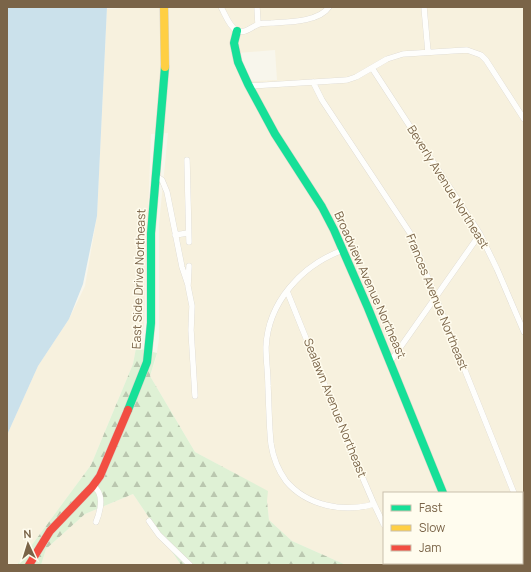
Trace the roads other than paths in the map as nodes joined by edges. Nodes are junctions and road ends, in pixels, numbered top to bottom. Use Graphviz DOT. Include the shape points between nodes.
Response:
graph roads {
  1 [pos="164,7"];
  2 [pos="221,7"];
  3 [pos="257,7"];
  4 [pos="329,7"];
  5 [pos="424,7"];
  6 [pos="258,24"];
  7 [pos="237,31"];
  8 [pos="428,52"];
  9 [pos="372,68"];
  10 [pos="313,82"];
  11 [pos="249,86"];
  12 [pos="524,119"];
  13 [pos="187,160"];
  14 [pos="156,176"];
  15 [pos="188,233"];
  16 [pos="480,234"];
  17 [pos="175,235"];
  18 [pos="188,242"];
  19 [pos="343,250"];
  20 [pos="189,266"];
  21 [pos="188,286"];
  22 [pos="287,291"];
  23 [pos="436,297"];
  24 [pos="524,332"];
  25 [pos="390,362"];
  26 [pos="195,396"];
  27 [pos="94,485"];
  28 [pos="442,492"];
  29 [pos="514,492"];
  30 [pos="374,504"];
  31 [pos="149,521"];
  32 [pos="96,522"];
  33 [pos="383,523"];
  34 [pos="508,564"];
  35 [pos="29,565"];
  36 [pos="190,565"];
  37 [pos="494,565"];
  1 -- 14 [label="main road, East Side Drive Northeast" via="165,66"];
  2 -- 7 [label="street"];
  3 -- 6 [label="street"];
  4 -- 6 [label="street" via="322,14 312,18"];
  5 -- 8 [label="street"];
  6 -- 7 [label="street" via="249,30"];
  7 -- 11 [label="main road, Broadview Avenue Northeast" via="234,35 235,51"];
  8 -- 9 [label="street" via="398,55"];
  8 -- 12 [label="street" via="468,50 481,55"];
  9 -- 10 [label="street" via="347,80"];
  9 -- 16 [label="street, Beverly Avenue Northeast"];
  10 -- 11 [label="street"];
  10 -- 23 [label="street, Frances Avenue Northeast" via="322,100 410,233"];
  11 -- 19 [label="main road, Broadview Avenue Northeast" via="278,140 329,219"];
  13 -- 15 [label="street"];
  14 -- 17 [label="street" via="164,183"];
  14 -- 27 [label="main road, East Side Drive Northeast" via="152,233 151,323 147,362 117,438"];
  15 -- 17 [label="street"];
  15 -- 18 [label="street"];
  16 -- 23 [label="street"];
  16 -- 24 [label="street, Beverly Avenue Northeast"];
  17 -- 21 [label="street"];
  19 -- 22 [label="street" via="319,261"];
  19 -- 25 [label="main road, Broadview Avenue Northeast"];
  20 -- 21 [label="street"];
  21 -- 26 [label="street" via="192,306"];
  22 -- 30 [label="street, Sealawn Avenue Northeast"];
  22 -- 30 [label="street" via="273,316 266,347 270,434 272,452 278,467 292,486 307,497 324,504 341,508 359,508"];
  23 -- 25 [label="street"];
  23 -- 29 [label="street, Frances Avenue Northeast"];
  25 -- 28 [label="main road, Broadview Avenue Northeast"];
  27 -- 32 [label="street" via="100,495"];
  27 -- 35 [label="main road, East Side Drive Northeast" via="50,531"];
  30 -- 33 [label="street, Sealawn Avenue Northeast"];
  31 -- 36 [label="street" via="159,535"];
  34 -- 37 [label="street"];
}
